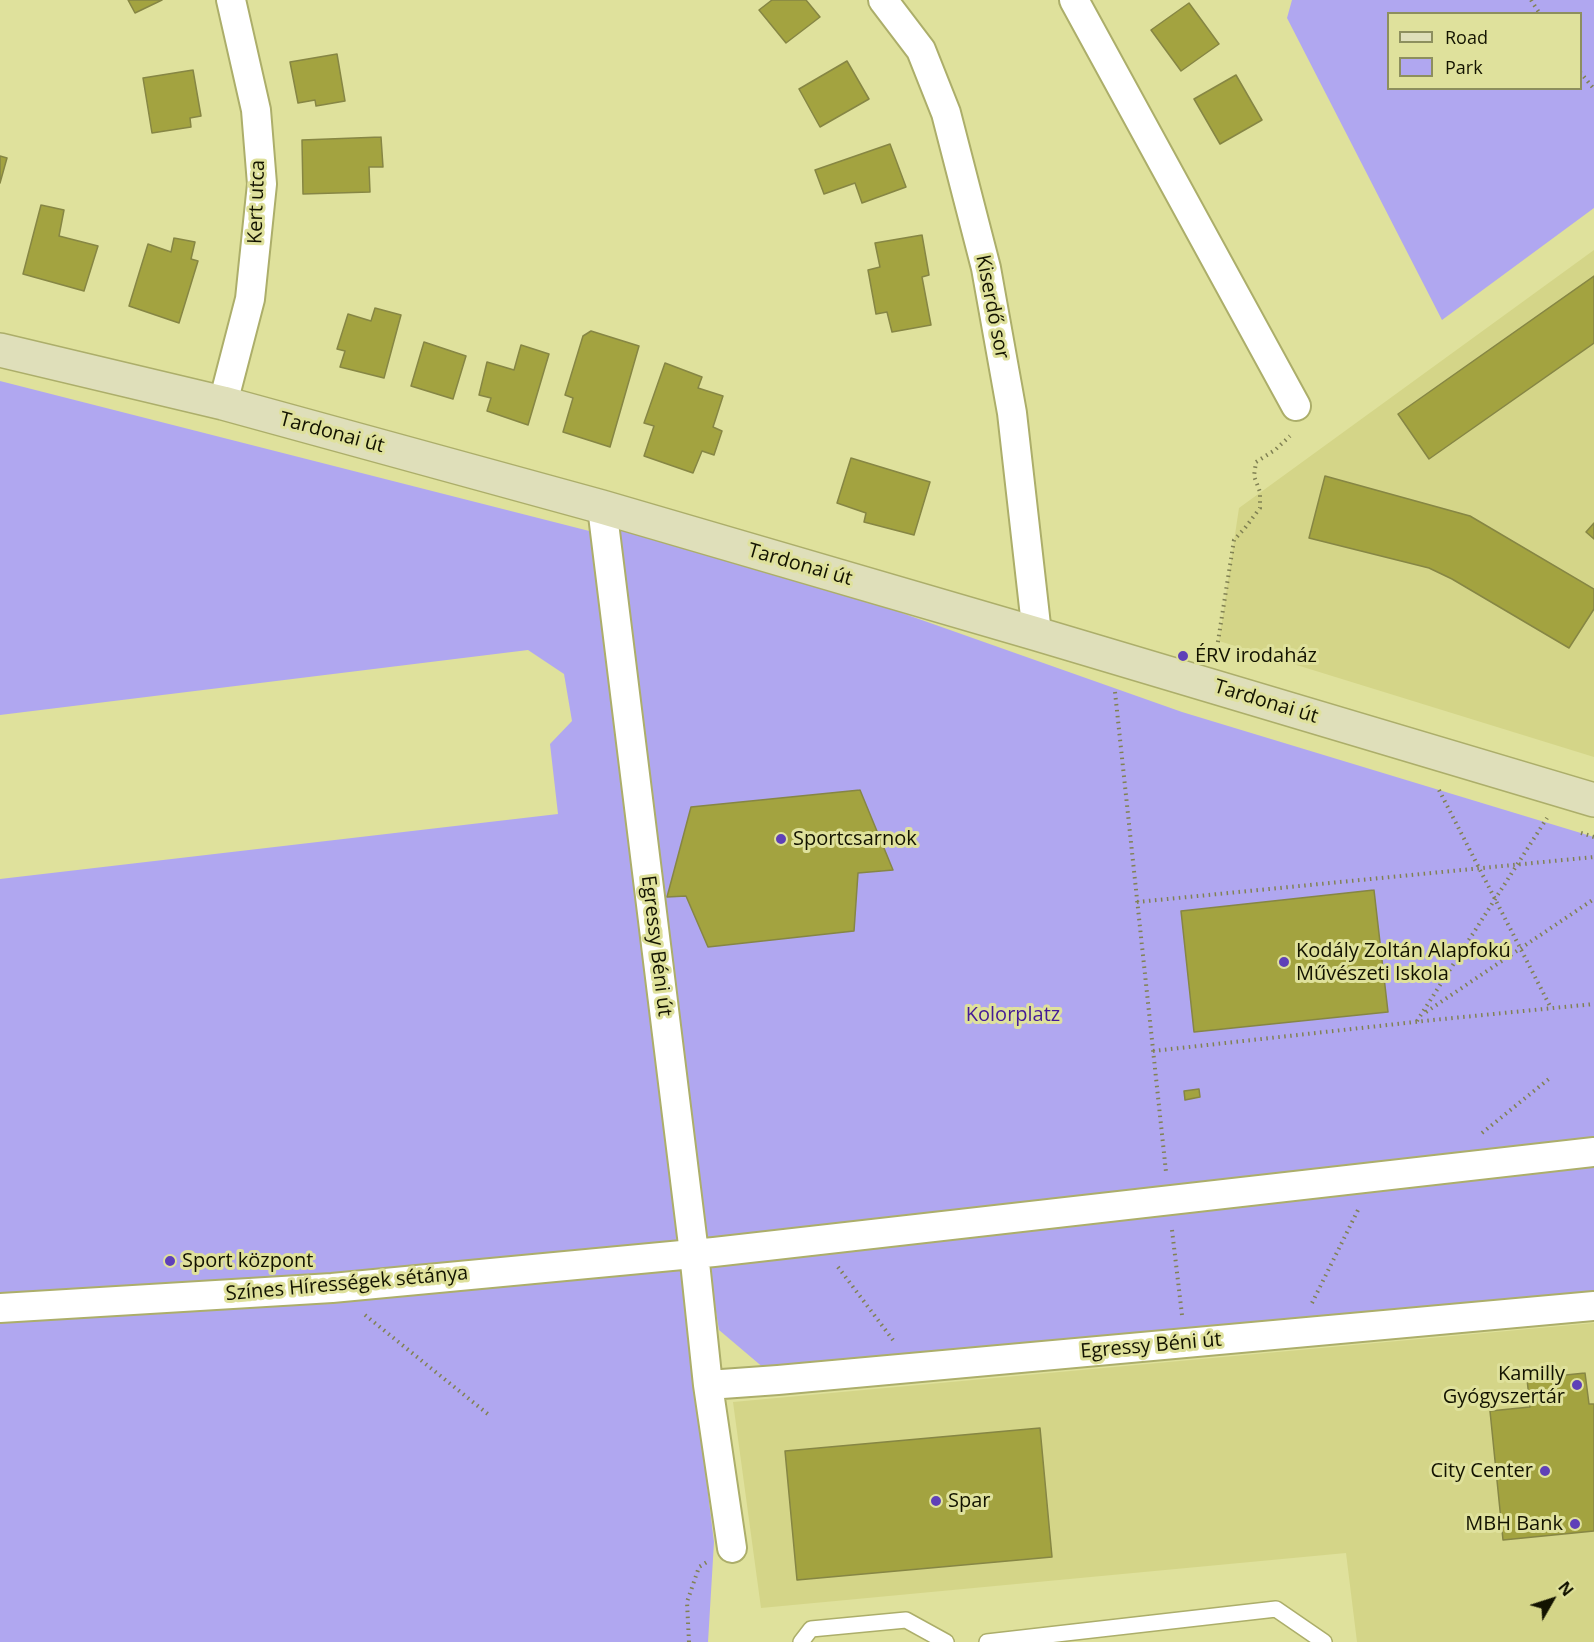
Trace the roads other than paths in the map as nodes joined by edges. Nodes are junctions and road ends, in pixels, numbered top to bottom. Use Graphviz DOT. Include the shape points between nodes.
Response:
graph roads {
  1 [pos="231,0"];
  2 [pos="1074,0"];
  3 [pos="886,1"];
  4 [pos="0,350"];
  5 [pos="223,403"];
  6 [pos="1296,405"];
  7 [pos="602,507"];
  8 [pos="1036,634"];
  9 [pos="1594,800"];
  10 [pos="1594,1152"];
  11 [pos="694,1253"];
  12 [pos="1594,1305"];
  13 [pos="0,1308"];
  14 [pos="710,1396"];
  15 [pos="732,1548"];
  16 [pos="801,1642"];
  17 [pos="946,1642"];
  18 [pos="987,1642"];
  19 [pos="1324,1642"];
  1 -- 5 [label="street, Kert utca" via="256,110 262,184 250,299"];
  2 -- 6 [label="street"];
  3 -- 8 [label="street, Kiserdő sor" via="921,50 946,113 986,268 1011,413"];
  4 -- 5 [label="street, Tardonai út"];
  5 -- 7 [label="street, Tardonai út"];
  7 -- 8 [label="street, Tardonai út"];
  7 -- 11 [label="street, Egressy Béni út"];
  8 -- 9 [label="street, Tardonai út"];
  10 -- 11 [label="street, Színes Hírességek sétánya"];
  11 -- 13 [label="street, Színes Hírességek sétánya" via="332,1288"];
  11 -- 14 [label="street, Egressy Béni út"];
  12 -- 14 [label="street, Egressy Béni út" via="778,1380"];
  14 -- 15 [label="street"];
  16 -- 17 [label="lane" via="810,1629 906,1620"];
  18 -- 19 [label="lane" via="1276,1609"];
}
